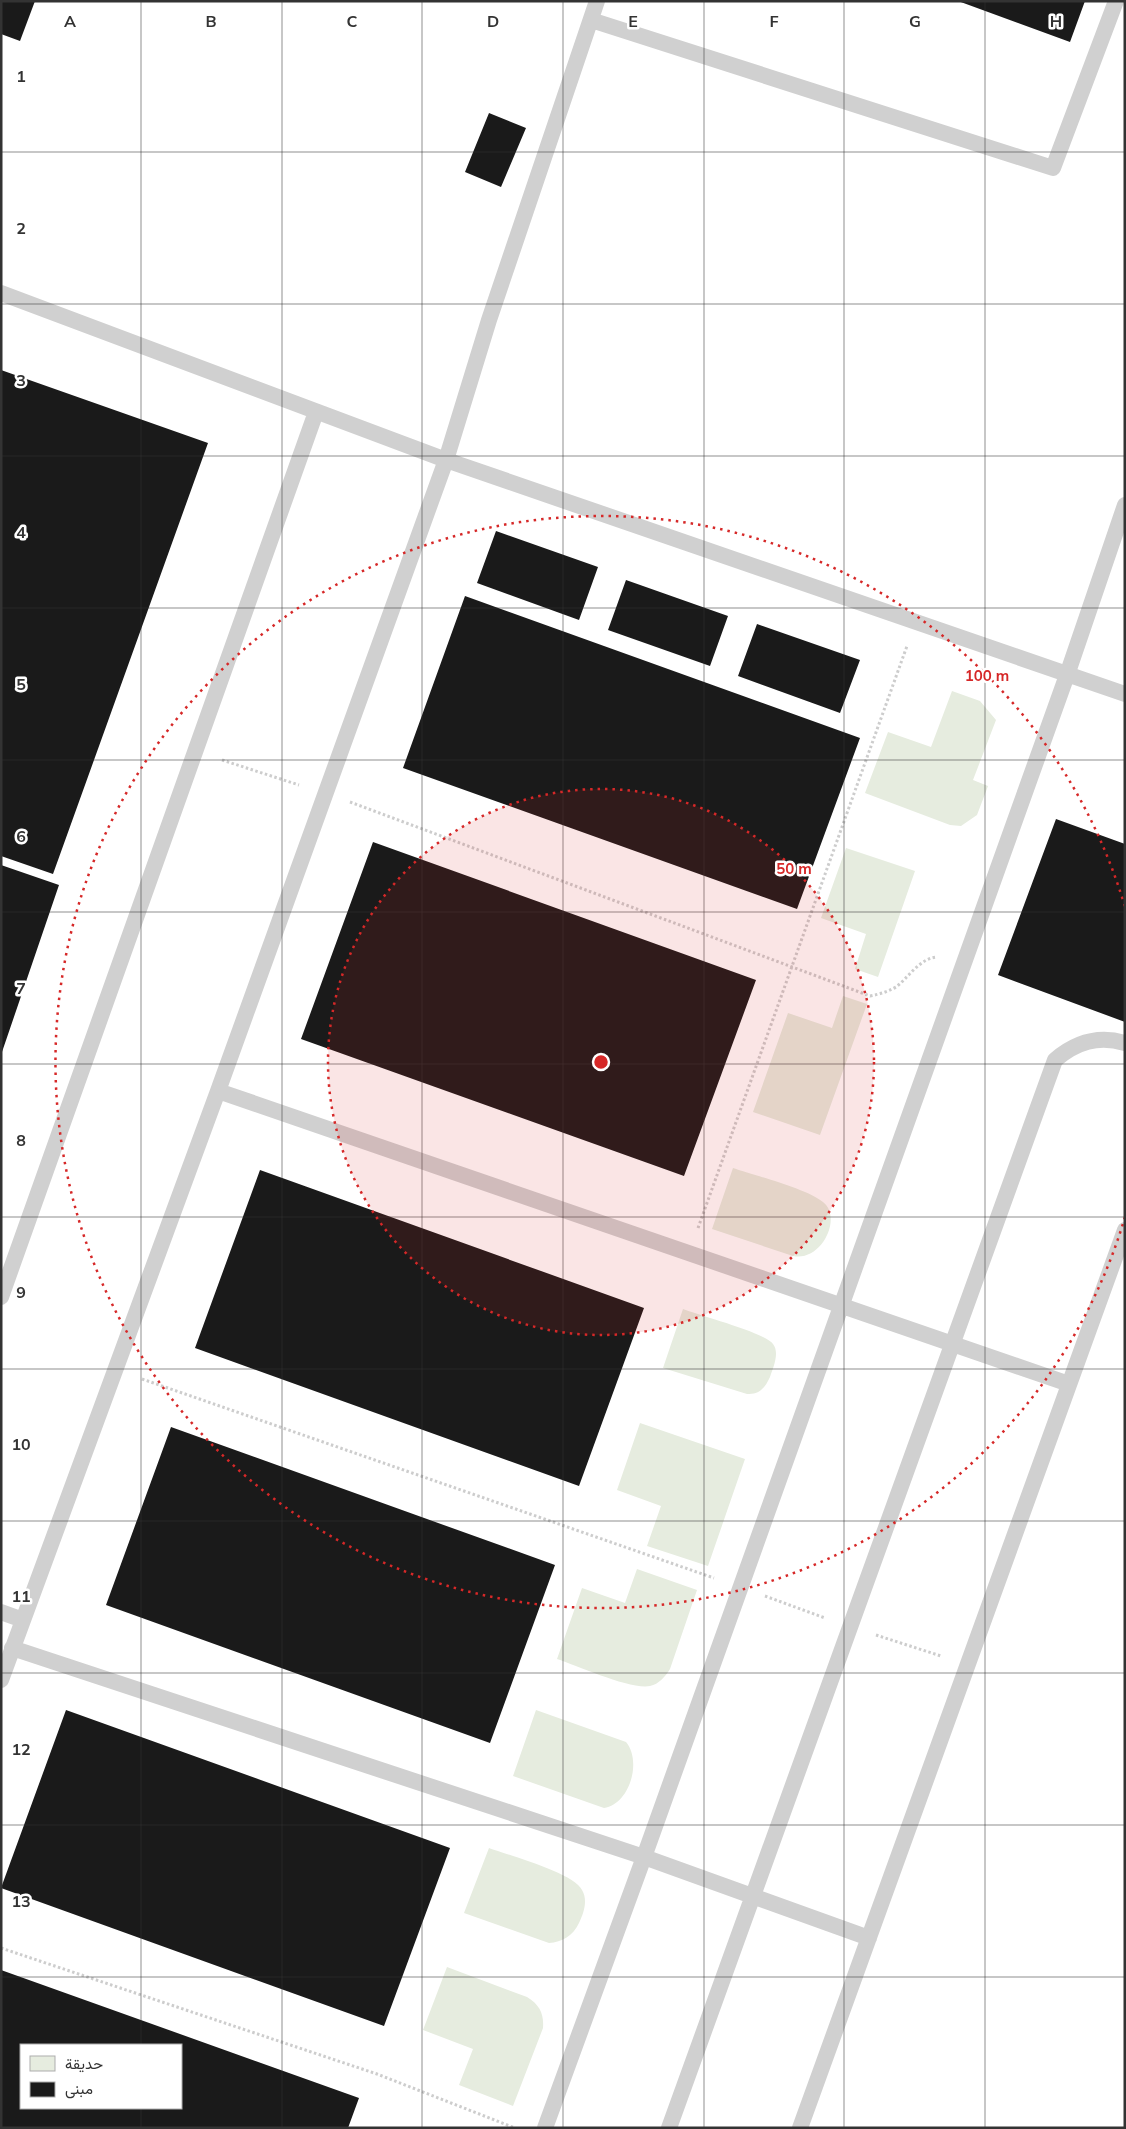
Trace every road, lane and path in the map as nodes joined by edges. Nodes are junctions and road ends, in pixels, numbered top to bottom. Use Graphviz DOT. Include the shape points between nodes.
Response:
graph roads {
  1 [pos="597,1"];
  2 [pos="1116,1"];
  3 [pos="591,20"];
  4 [pos="1,293"];
  5 [pos="316,412"];
  6 [pos="446,460"];
  7 [pos="1125,505"];
  8 [pos="915,623"];
  9 [pos="1067,675"];
  10 [pos="1125,694"];
  11 [pos="195,751"];
  12 [pos="326,793"];
  13 [pos="964,962"];
  14 [pos="792,967"];
  15 [pos="1125,1043"];
  16 [pos="218,1091"];
  17 [pos="1125,1230"];
  18 [pos="689,1252"];
  19 [pos="1,1297"];
  20 [pos="841,1305"];
  21 [pos="953,1344"];
  22 [pos="115,1370"];
  23 [pos="1069,1384"];
  24 [pos="740,1587"];
  25 [pos="1,1612"];
  26 [pos="23,1620"];
  27 [pos="850,1627"];
  28 [pos="12,1648"];
  29 [pos="968,1664"];
  30 [pos="3,1672"];
  31 [pos="644,1857"];
  32 [pos="753,1897"];
  33 [pos="869,1938"];
  34 [pos="1,1948"];
  35 [pos="515,2128"];
  36 [pos="544,2128"];
  37 [pos="669,2128"];
  38 [pos="800,2128"];
  1 -- 3 [label="lane"];
  2 -- 3 [label="lane" via="1052,168"];
  3 -- 6 [label="lane" via="489,320"];
  4 -- 5 [label="lane"];
  5 -- 6 [label="lane"];
  5 -- 11 [label="lane"];
  6 -- 8 [label="lane"];
  6 -- 12 [label="lane"];
  7 -- 9 [label="lane"];
  8 -- 9 [label="lane"];
  8 -- 14 [label="path"];
  9 -- 10 [label="lane"];
  9 -- 13 [label="lane"];
  11 -- 12 [label="path"];
  11 -- 19 [label="lane"];
  12 -- 14 [label="path"];
  12 -- 16 [label="lane"];
  13 -- 14 [label="path" via="933,957 897,986 870,996"];
  13 -- 20 [label="lane"];
  14 -- 18 [label="path"];
  15 -- 21 [label="lane" via="1095,1039 1066,1050 1055,1060"];
  16 -- 18 [label="lane"];
  16 -- 22 [label="lane"];
  17 -- 23 [label="lane"];
  18 -- 20 [label="lane"];
  20 -- 21 [label="lane"];
  20 -- 24 [label="lane"];
  21 -- 23 [label="lane"];
  21 -- 27 [label="lane"];
  22 -- 24 [label="path"];
  22 -- 26 [label="lane"];
  23 -- 29 [label="lane"];
  24 -- 27 [label="path"];
  24 -- 31 [label="lane"];
  25 -- 26 [label="lane"];
  26 -- 28 [label="lane"];
  27 -- 29 [label="path"];
  27 -- 32 [label="lane"];
  28 -- 30 [label="lane"];
  28 -- 31 [label="lane"];
  29 -- 33 [label="lane"];
  31 -- 32 [label="lane"];
  31 -- 36 [label="lane"];
  32 -- 33 [label="lane"];
  32 -- 37 [label="lane"];
  33 -- 38 [label="lane"];
  34 -- 35 [label="path" via="377,2074"];
}
